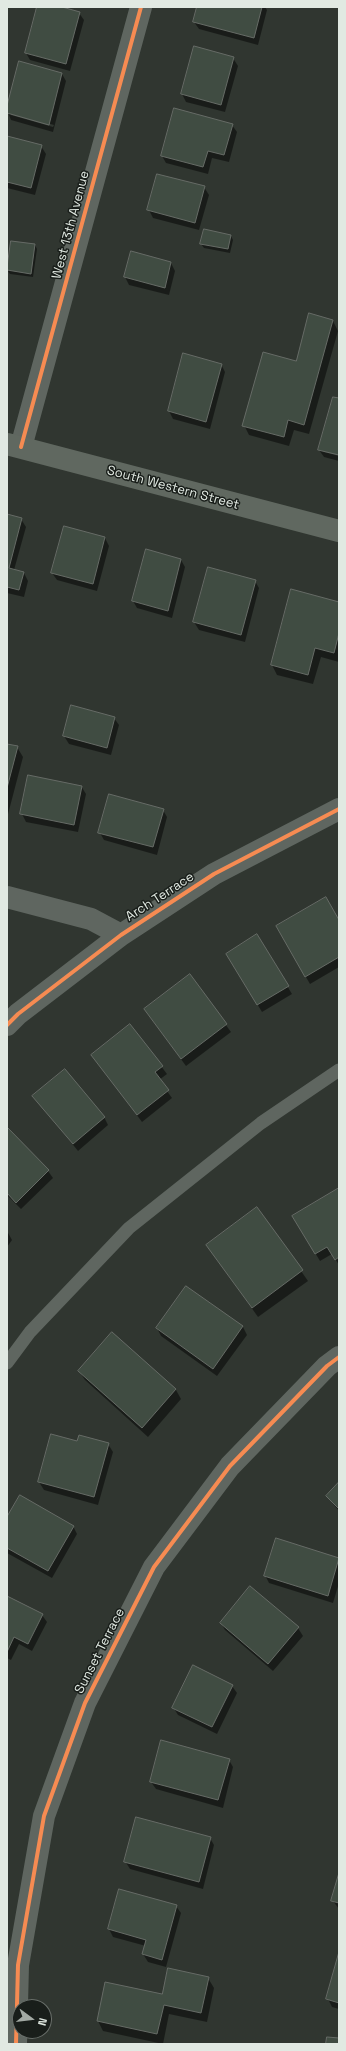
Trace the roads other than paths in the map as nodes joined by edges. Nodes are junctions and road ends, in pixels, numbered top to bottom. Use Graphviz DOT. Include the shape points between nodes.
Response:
graph roads {
  1 [pos="141,7"];
  2 [pos="14,446"];
  3 [pos="339,531"];
  4 [pos="339,809"];
  5 [pos="7,897"];
  6 [pos="121,935"];
  7 [pos="7,1025"];
  8 [pos="339,1070"];
  9 [pos="339,1357"];
  10 [pos="7,1363"];
  11 [pos="16,2044"];
  1 -- 2 [label="street, West 13th Avenue"];
  2 -- 3 [label="main road, South Western Street"];
  4 -- 6 [label="street, Arch Terrace" via="214,874"];
  5 -- 6 [label="street" via="91,919"];
  6 -- 7 [label="street, Arch Terrace"];
  8 -- 10 [label="lane" via="261,1123 128,1228 30,1332"];
  9 -- 11 [label="street, Sunset Terrace" via="327,1366 230,1466 154,1567 85,1703 44,1816 18,1966"];
}
